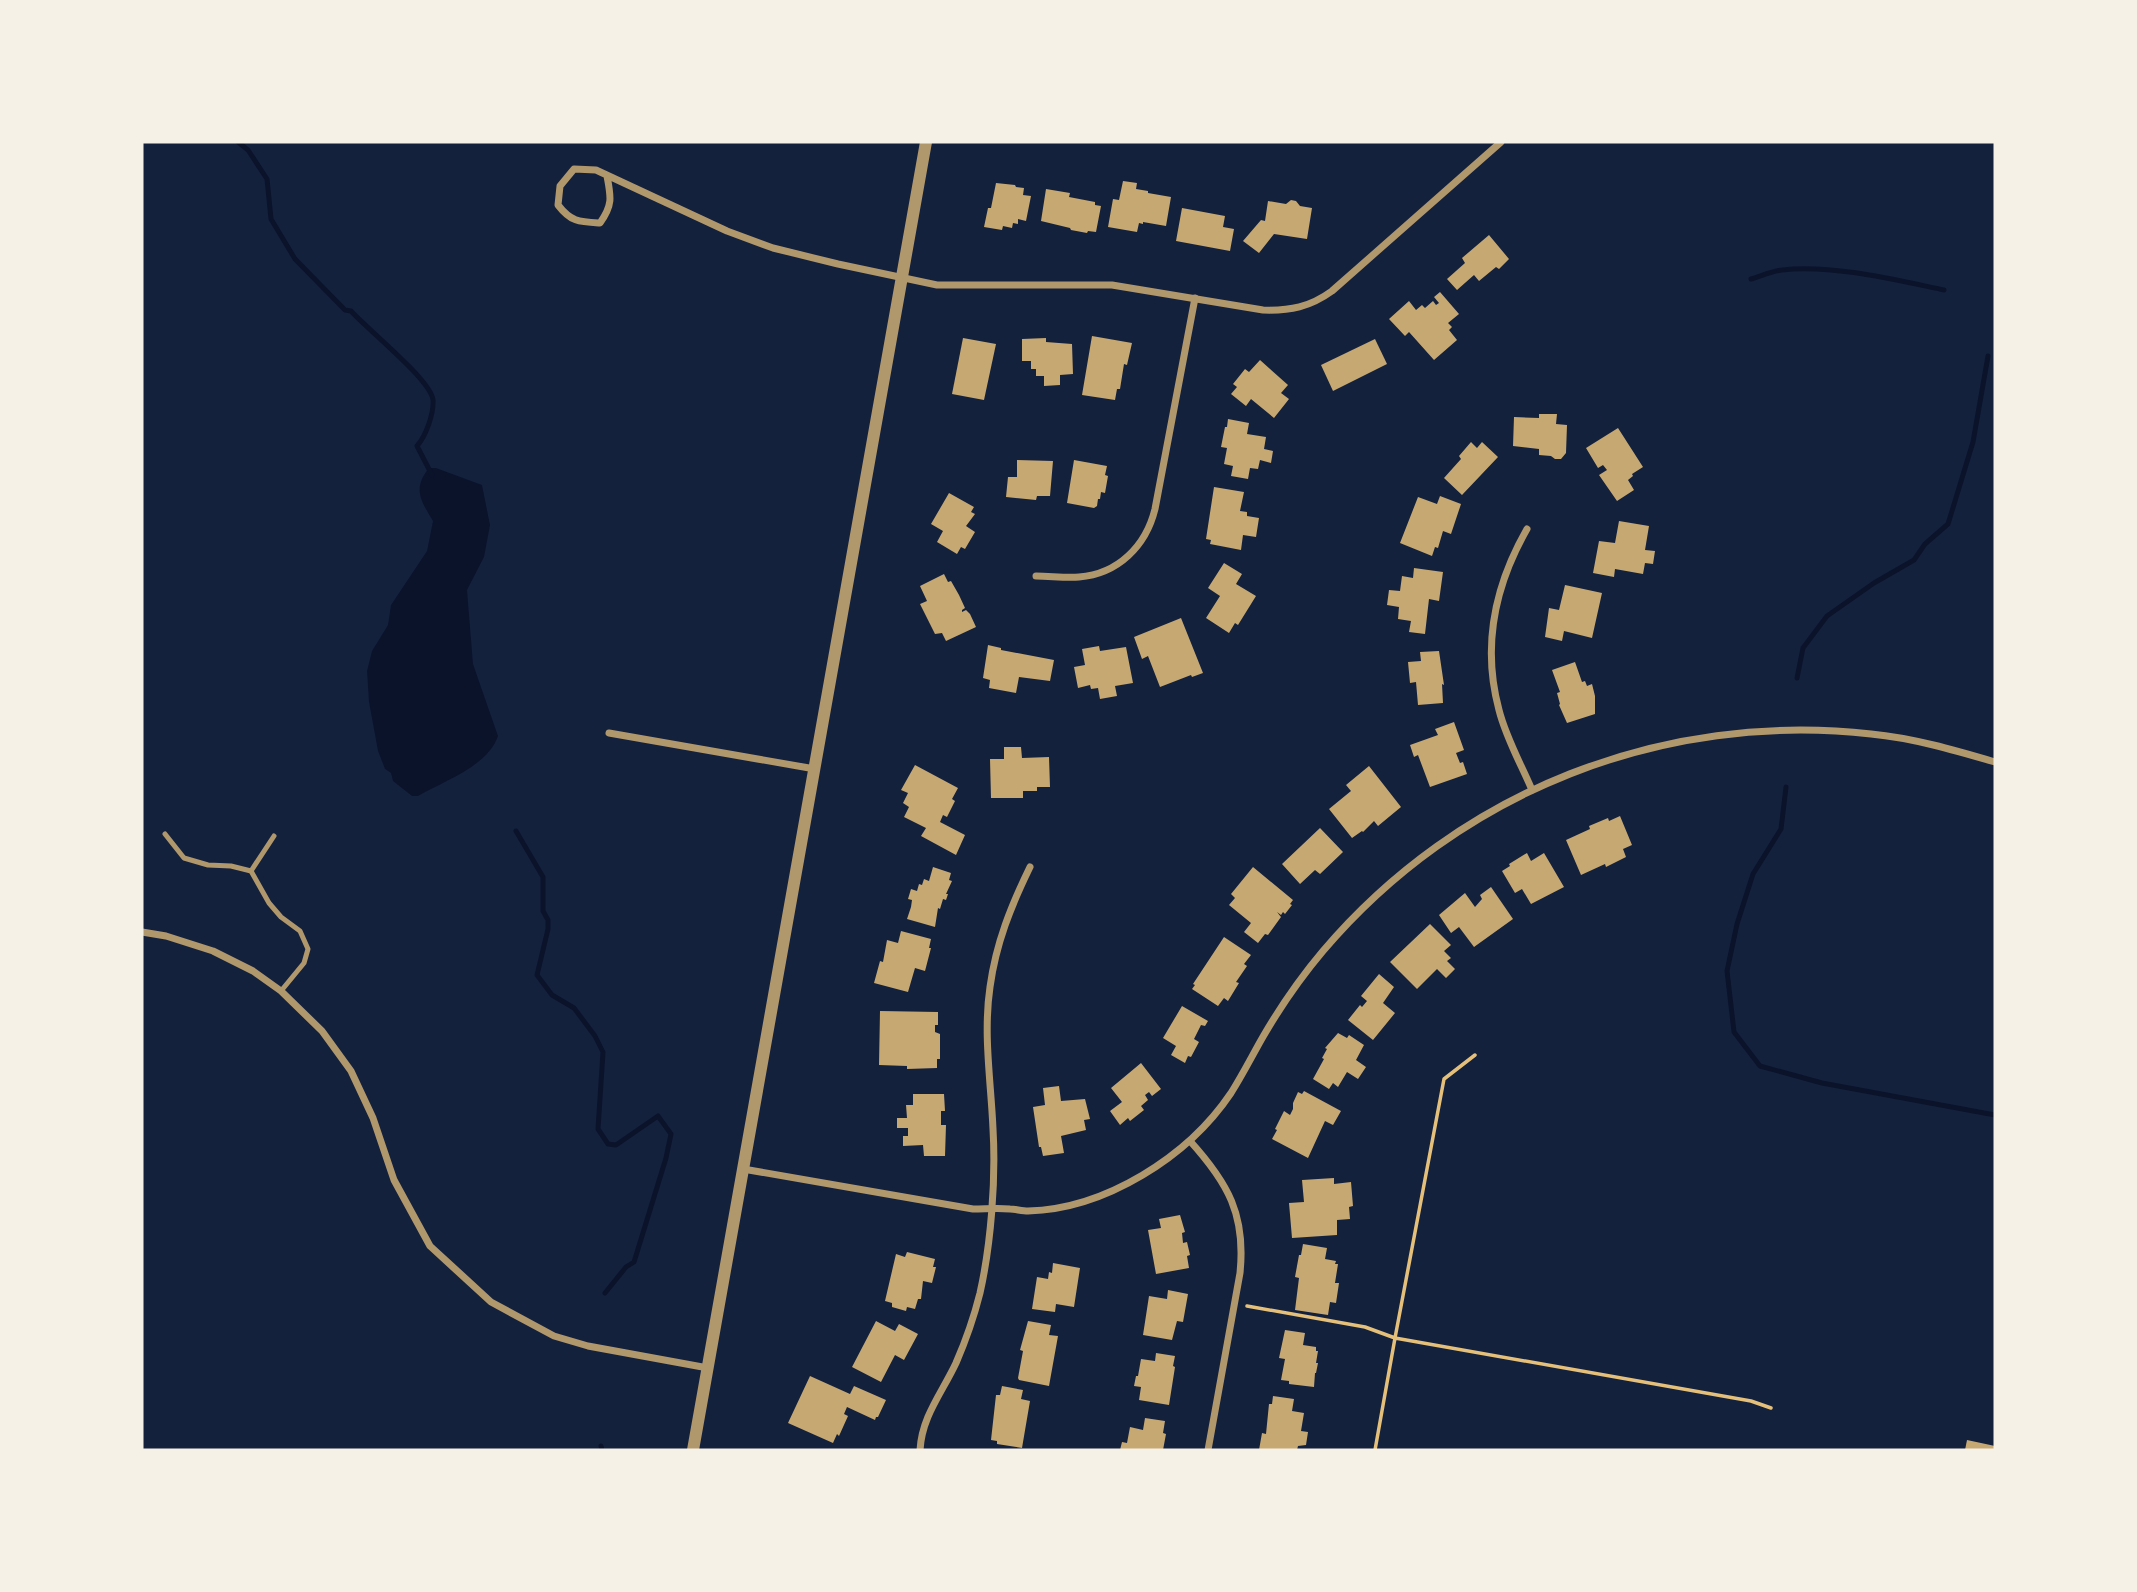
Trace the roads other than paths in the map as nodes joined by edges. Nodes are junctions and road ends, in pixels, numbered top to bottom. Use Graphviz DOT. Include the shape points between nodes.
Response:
graph roads {
  1 [pos="926,142"];
  2 [pos="1501,142"];
  3 [pos="607,176"];
  4 [pos="903,278"];
  5 [pos="1195,298"];
  6 [pos="1527,529"];
  7 [pos="1036,576"];
  8 [pos="610,733"];
  9 [pos="1995,762"];
  10 [pos="816,769"];
  11 [pos="1532,790"];
  12 [pos="165,834"];
  13 [pos="274,836"];
  14 [pos="1030,867"];
  15 [pos="251,871"];
  16 [pos="142,932"];
  17 [pos="281,991"];
  18 [pos="1190,1141"];
  19 [pos="743,1169"];
  20 [pos="990,1209"];
  21 [pos="708,1368"];
  22 [pos="919,1449"];
  23 [pos="693,1450"];
  24 [pos="1208,1450"];
  1 -- 4 [label="street"];
  2 -- 5 [label="street" via="1319,300 1282,311"];
  3 -- 3 [label="street" via="611,200 600,223 567,217 558,205 560,186 574,169 596,170"];
  3 -- 4 [label="street" via="773,248"];
  4 -- 5 [label="street" via="953,286 1112,285"];
  4 -- 10 [label="street"];
  5 -- 7 [label="street" via="1155,509 1144,538 1132,554 1097,573"];
  6 -- 11 [label="street" via="1501,586 1491,649 1499,712"];
  8 -- 10 [label="street"];
  9 -- 11 [label="street" via="1873,734 1763,731 1657,746"];
  10 -- 19 [label="street"];
  11 -- 18 [label="street" via="1436,846 1357,914 1290,994 1231,1093"];
  12 -- 15 [label="lane" via="184,858"];
  13 -- 15 [label="lane"];
  14 -- 20 [label="street" via="1008,913 989,988 994,1134"];
  15 -- 17 [label="lane" via="269,904 300,931 308,949"];
  16 -- 17 [label="street" via="213,951"];
  17 -- 21 [label="street" via="322,1031 351,1071 394,1180 430,1246 491,1302 554,1336"];
  18 -- 20 [label="street" via="1163,1163 1099,1196 1027,1211"];
  18 -- 24 [label="street" via="1223,1181 1240,1225 1242,1250"];
  19 -- 20 [label="street"];
  19 -- 21 [label="street"];
  20 -- 22 [label="street" via="980,1293 970,1328 928,1414"];
  21 -- 23 [label="street"];
}
